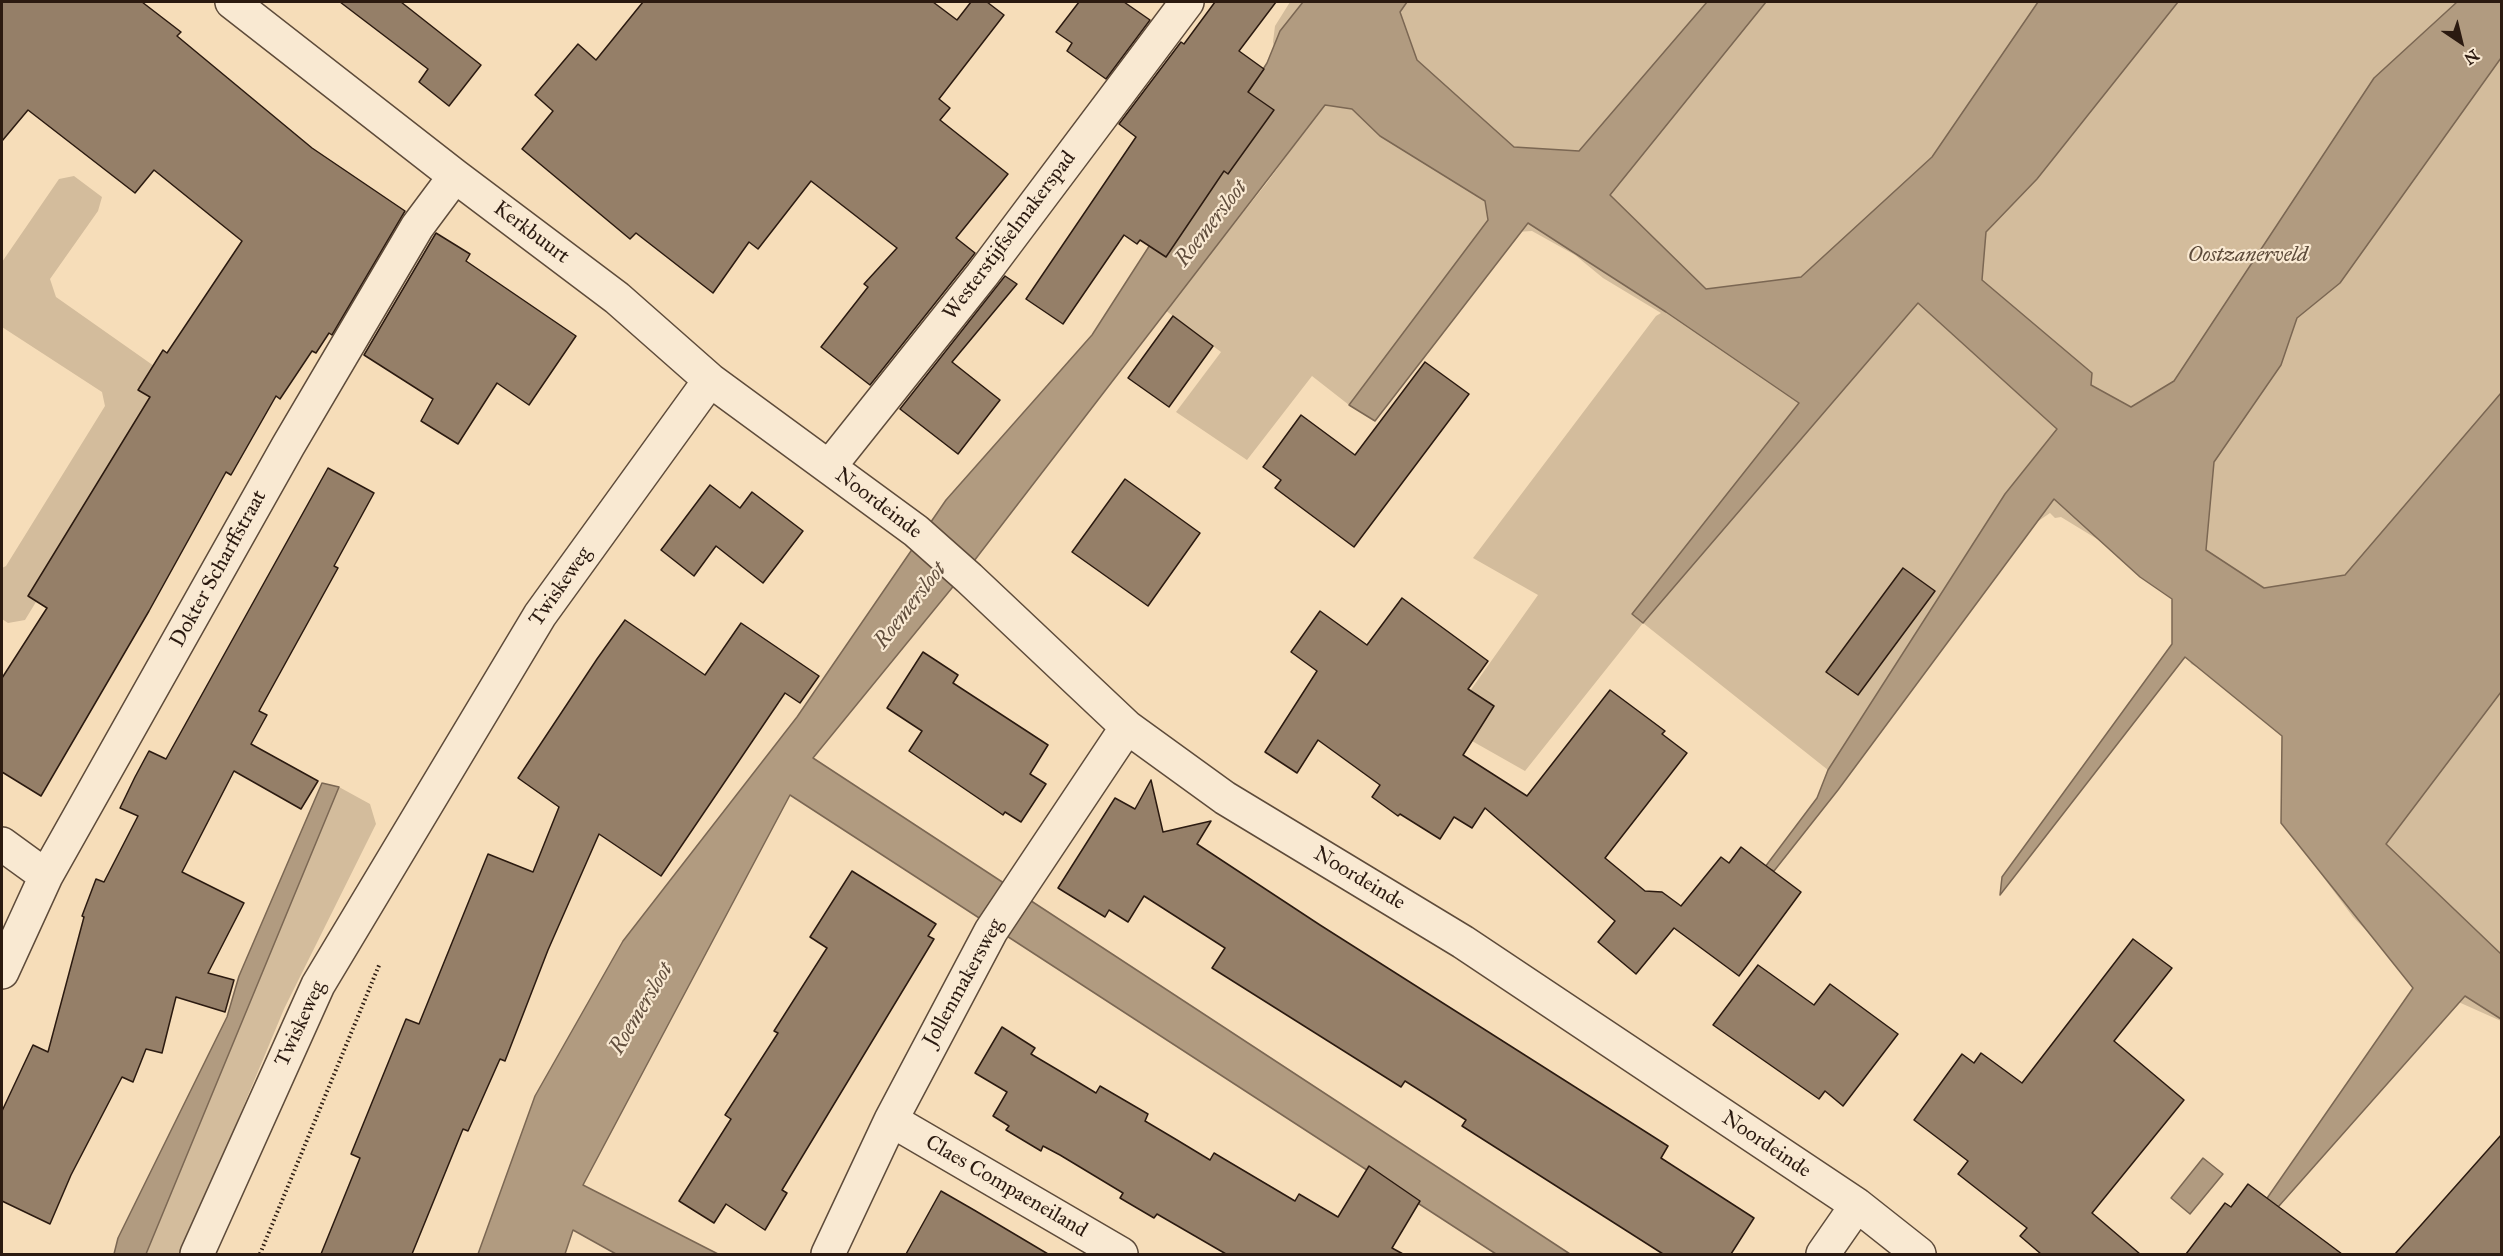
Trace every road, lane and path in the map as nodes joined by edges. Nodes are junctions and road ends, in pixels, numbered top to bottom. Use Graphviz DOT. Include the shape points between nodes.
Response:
graph roads {
  1 [pos="232,2"];
  2 [pos="1186,2"];
  3 [pos="455,176"];
  4 [pos="710,380"];
  5 [pos="829,467"];
  6 [pos="1127,727"];
  7 [pos="2,844"];
  8 [pos="46,876"];
  9 [pos="383,956"];
  10 [pos="2,972"];
  11 [pos="891,1120"];
  12 [pos="1857,1205"];
  13 [pos="197,1254"];
  14 [pos="260,1254"];
  15 [pos="828,1254"];
  16 [pos="1121,1254"];
  17 [pos="1823,1254"];
  18 [pos="1919,1254"];
  1 -- 3 [label="street, Kerkbuurt"];
  2 -- 5 [label="street, Westerstijfselmakerspad" via="982,275"];
  3 -- 4 [label="street, Kerkbuurt" via="617,298"];
  3 -- 8 [label="street, Dokter Scharffstraat" via="417,227 352,336"];
  4 -- 5 [label="street, Kerkbuurt"];
  4 -- 13 [label="street, Twiskeweg" via="540,615 318,985"];
  5 -- 6 [label="street, Noordeinde" via="916,531"];
  6 -- 11 [label="street, Jollenmakersweg" via="992,931"];
  6 -- 12 [label="street, Noordeinde" via="1225,798 1463,942"];
  7 -- 8 [label="street"];
  8 -- 10 [label="street, Dokter Scharffstraat"];
  9 -- 14 [label="path"];
  11 -- 15 [label="street, Jollenmakersweg"];
  11 -- 16 [label="street, Claes Compaeneiland"];
  12 -- 17 [label="street"];
  12 -- 18 [label="street, Noordeinde"];
}
